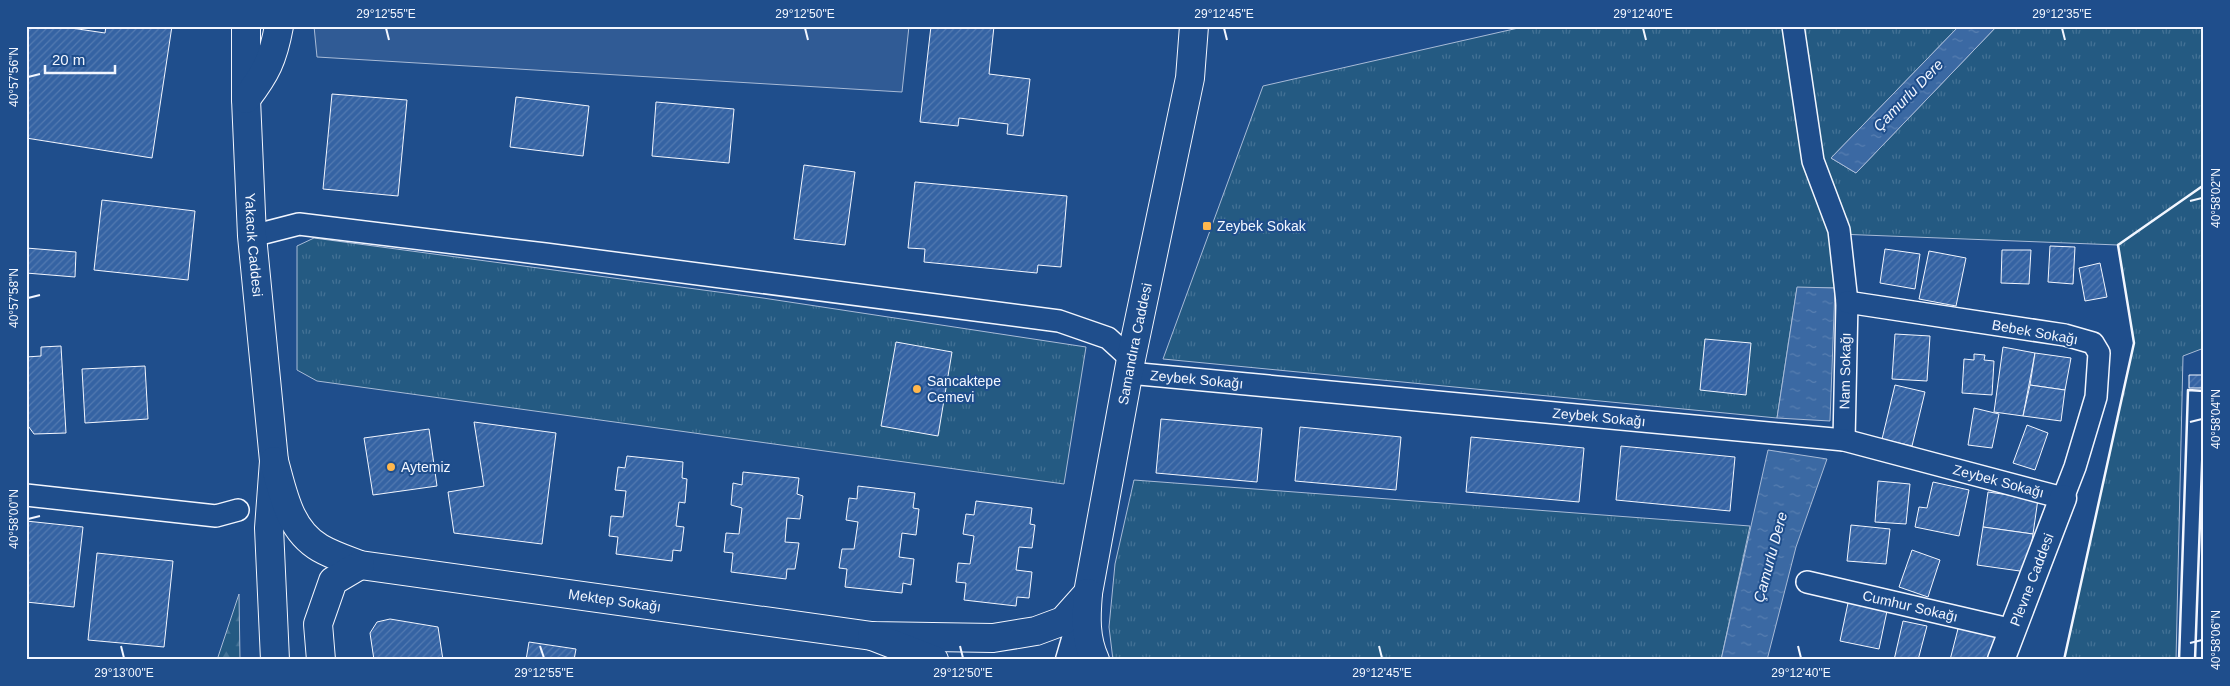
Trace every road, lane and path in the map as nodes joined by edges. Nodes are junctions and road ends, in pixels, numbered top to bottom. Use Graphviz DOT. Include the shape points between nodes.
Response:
graph roads {
  1 [pos="246,26"];
  2 [pos="279,26"];
  3 [pos="1194,26"];
  4 [pos="1794,26"];
  5 [pos="246,99"];
  6 [pos="252,236"];
  7 [pos="1846,302"];
  8 [pos="1130,366"];
  9 [pos="1844,440"];
  10 [pos="274,461"];
  11 [pos="26,495"];
  12 [pos="2063,498"];
  13 [pos="238,510"];
  14 [pos="360,565"];
  15 [pos="1807,582"];
  16 [pos="1088,593"];
  17 [pos="2013,630"];
  18 [pos="872,636"];
  19 [pos="275,660"];
  20 [pos="321,660"];
  21 [pos="934,660"];
  22 [pos="1069,660"];
  23 [pos="1095,660"];
  24 [pos="2001,660"];
  1 -- 5 [label="main road, Yakacık Caddesi"];
  2 -- 5 [label="main road" via="265,74"];
  3 -- 8 [label="main road, Samandıra Caddesi" via="1190,78"];
  4 -- 7 [label="street, Nam Sokağı" via="1813,161 1839,230"];
  5 -- 6 [label="main road, Yakacık Caddesi"];
  6 -- 8 [label="street" via="299,224 1059,321 1108,338"];
  6 -- 10 [label="main road, Yakacık Caddesi"];
  7 -- 9 [label="street, Nam Sokağı"];
  7 -- 12 [label="street, Bebek Sokağı" via="2056,334 2093,343 2099,353 2096,397"];
  8 -- 9 [label="street, Zeybek Sokağı"];
  8 -- 16 [label="main road, Samandıra Caddesi"];
  9 -- 12 [label="street, Zeybek Sokağı"];
  10 -- 14 [label="main road, Yakacık Caddesi" via="288,509 300,531 319,548"];
  10 -- 19 [label="main road, Yakacık Caddesi" via="269,528"];
  11 -- 13 [label="street" via="216,516"];
  12 -- 17 [label="street, Plevne Caddesi"];
  14 -- 18 [label="main road, Mektep Sokağı"];
  14 -- 20 [label="main road" via="333,581 318,624"];
  15 -- 17 [label="street, Cumhur Sokağı"];
  16 -- 18 [label="main road" via="1063,621 1036,631 993,638"];
  16 -- 22 [label="street, Samandıra Caddesi"];
  16 -- 23 [label="main road" via="1086,622"];
  17 -- 24 [label="street, Plevne Caddesi"];
  18 -- 21 [label="main road"];
}
